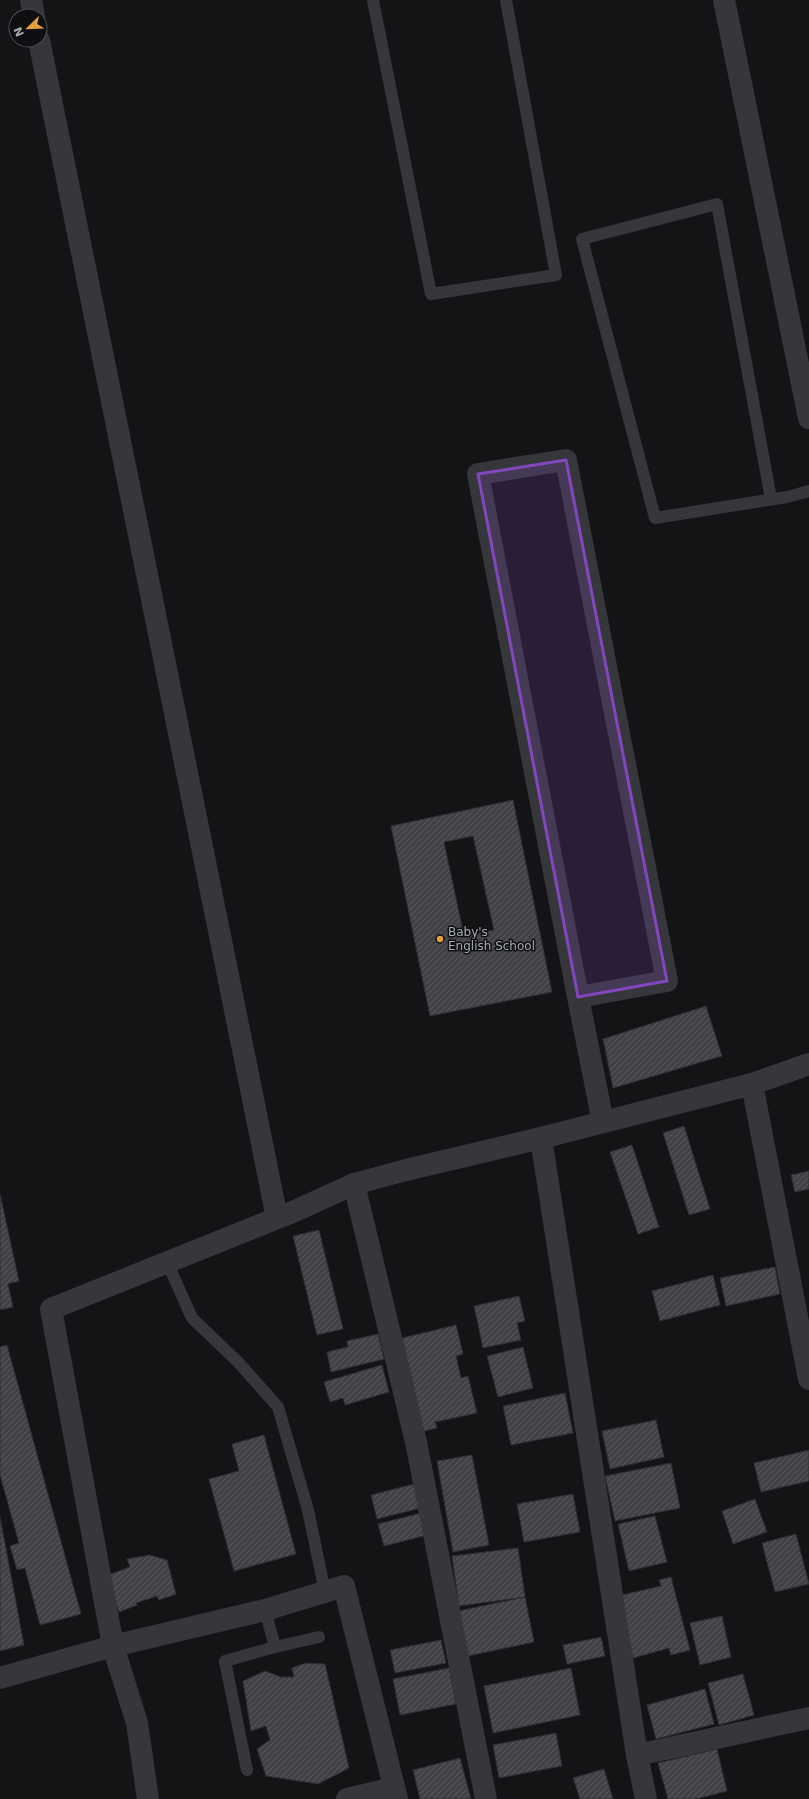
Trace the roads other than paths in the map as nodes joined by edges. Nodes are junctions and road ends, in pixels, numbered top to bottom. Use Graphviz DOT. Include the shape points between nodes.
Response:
graph roads {
  1 [pos="373,0"];
  2 [pos="506,0"];
  3 [pos="724,0"];
  4 [pos="41,48"];
  5 [pos="809,418"];
  6 [pos="809,492"];
  7 [pos="771,499"];
  8 [pos="578,997"];
  9 [pos="809,1064"];
  10 [pos="752,1084"];
  11 [pos="603,1122"];
  12 [pos="541,1138"];
  13 [pos="354,1184"];
  14 [pos="277,1218"];
  15 [pos="167,1262"];
  16 [pos="809,1379"];
  17 [pos="325,1592"];
  18 [pos="265,1610"];
  19 [pos="319,1637"];
  20 [pos="113,1646"];
  21 [pos="275,1647"];
  22 [pos="0,1678"];
  23 [pos="809,1718"];
  24 [pos="637,1754"];
  25 [pos="247,1770"];
  26 [pos="396,1794"];
  27 [pos="148,1799"];
  28 [pos="347,1799"];
  29 [pos="486,1799"];
  30 [pos="646,1799"];
  1 -- 2 [label="lane" via="431,294 556,275"];
  3 -- 5 [label="street"];
  4 -- 14 [label="street"];
  6 -- 7 [label="lane"];
  7 -- 7 [label="lane" via="655,518 582,239 717,204"];
  8 -- 8 [label="street" via="478,474 566,460 667,981"];
  8 -- 11 [label="street"];
  9 -- 10 [label="street"];
  10 -- 11 [label="street"];
  10 -- 16 [label="street"];
  11 -- 12 [label="street"];
  12 -- 13 [label="street"];
  12 -- 24 [label="street"];
  13 -- 14 [label="street"];
  13 -- 29 [label="street" via="416,1442"];
  14 -- 15 [label="street"];
  15 -- 17 [label="lane" via="192,1318 238,1362 278,1407 308,1510"];
  15 -- 20 [label="street" via="51,1309"];
  17 -- 18 [label="street"];
  17 -- 26 [label="street" via="344,1586"];
  18 -- 20 [label="street"];
  18 -- 21 [label="lane"];
  19 -- 21 [label="lane"];
  20 -- 22 [label="street"];
  20 -- 27 [label="street" via="137,1723"];
  21 -- 25 [label="lane" via="225,1661"];
  23 -- 24 [label="street"];
  24 -- 30 [label="street"];
  26 -- 28 [label="street"];
}
